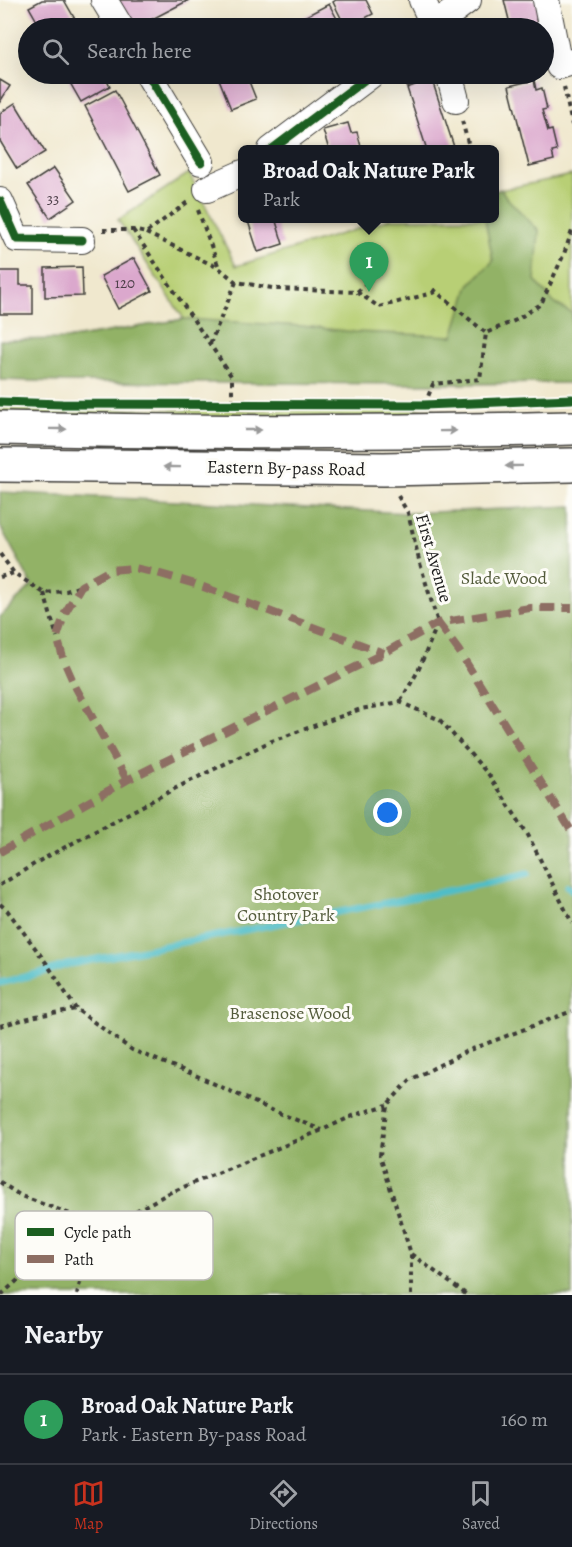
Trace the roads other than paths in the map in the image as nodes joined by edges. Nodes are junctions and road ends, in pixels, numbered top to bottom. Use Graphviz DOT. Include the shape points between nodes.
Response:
graph roads {
  1 [pos="104,0"];
  2 [pos="422,0"];
  3 [pos="468,0"];
  4 [pos="546,0"];
  5 [pos="115,18"];
  6 [pos="430,18"];
  7 [pos="446,18"];
  8 [pos="551,18"];
  9 [pos="554,27"];
  10 [pos="565,64"];
  11 [pos="154,84"];
  12 [pos="359,84"];
  13 [pos="452,84"];
  14 [pos="456,100"];
  15 [pos="278,145"];
  16 [pos="201,162"];
  17 [pos="238,175"];
  18 [pos="200,193"];
  19 [pos="0,201"];
  20 [pos="89,235"];
  21 [pos="0,428"];
  22 [pos="572,428"];
  23 [pos="0,465"];
  24 [pos="572,465"];
  1 -- 5 [label="street"];
  2 -- 6 [label="street"];
  3 -- 7 [label="street"];
  4 -- 8 [label="street"];
  9 -- 10 [label="street"];
  11 -- 16 [label="street"];
  12 -- 15 [label="street"];
  13 -- 14 [label="street"];
  17 -- 18 [label="street"];
  19 -- 20 [label="street" via="17,239"];
  21 -- 22 [label="highway, Eastern By-pass Road, one-way"];
  24 -- 23 [label="highway, Eastern By-pass Road, one-way" via="384,469"];
}
